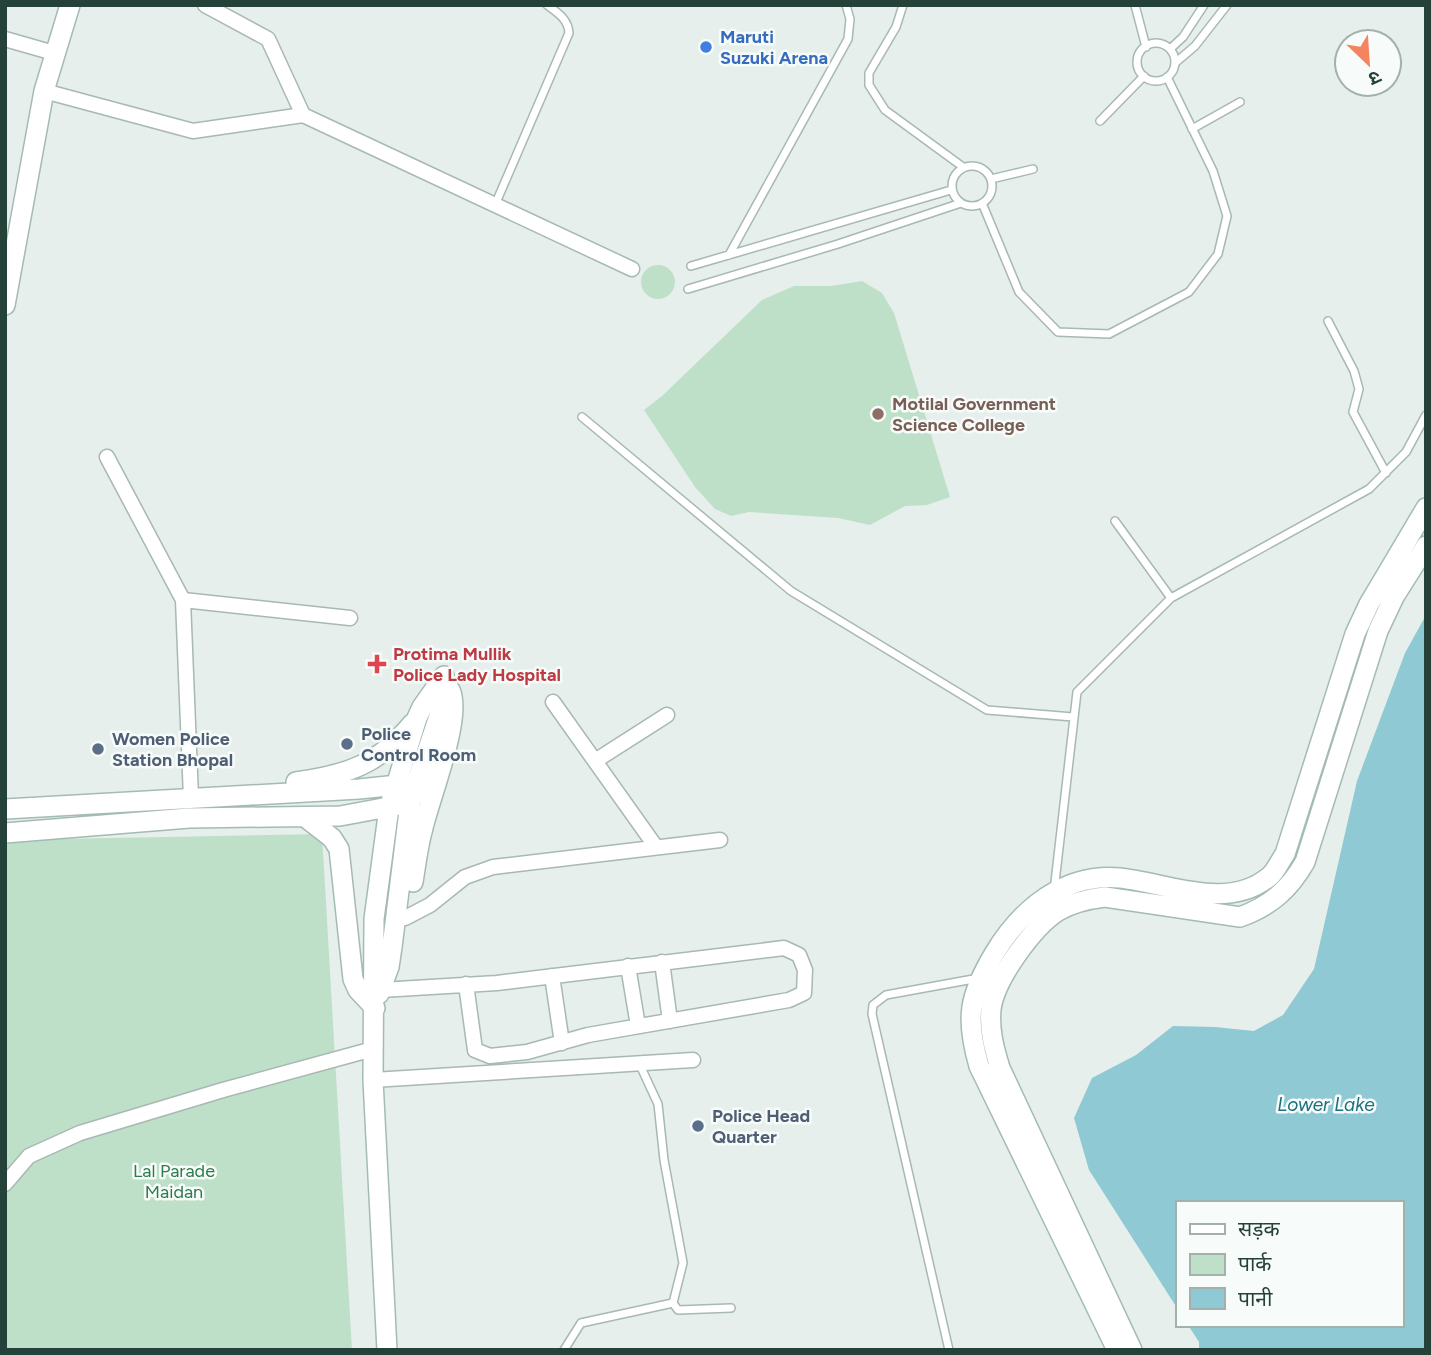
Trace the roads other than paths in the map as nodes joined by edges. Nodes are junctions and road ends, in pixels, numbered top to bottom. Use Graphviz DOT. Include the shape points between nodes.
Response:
graph roads {
  1 [pos="70,5"];
  2 [pos="205,5"];
  3 [pos="547,5"];
  4 [pos="846,5"];
  5 [pos="903,5"];
  6 [pos="1135,5"];
  7 [pos="1204,5"];
  8 [pos="1227,5"];
  9 [pos="5,39"];
  10 [pos="1146,47"];
  11 [pos="1170,49"];
  12 [pos="54,53"];
  13 [pos="1175,63"];
  14 [pos="1144,76"];
  15 [pos="1167,77"];
  16 [pos="44,90"];
  17 [pos="1240,102"];
  18 [pos="303,116"];
  19 [pos="1100,121"];
  20 [pos="1192,129"];
  21 [pos="963,167"];
  22 [pos="1033,169"];
  23 [pos="991,179"];
  24 [pos="951,190"];
  25 [pos="961,203"];
  26 [pos="982,203"];
  27 [pos="495,205"];
  28 [pos="729,254"];
  29 [pos="691,266"];
  30 [pos="632,269"];
  31 [pos="688,289"];
  32 [pos="5,305"];
  33 [pos="1328,321"];
  34 [pos="1426,415"];
  35 [pos="582,417"];
  36 [pos="107,457"];
  37 [pos="1385,473"];
  38 [pos="1426,508"];
  39 [pos="1115,521"];
  40 [pos="1426,546"];
  41 [pos="1171,598"];
  42 [pos="183,600"];
  43 [pos="350,618"];
  44 [pos="444,676"];
  45 [pos="553,702"];
  46 [pos="667,715"];
  47 [pos="1073,717"];
  48 [pos="417,718"];
  49 [pos="595,761"];
  50 [pos="417,783"];
  51 [pos="396,785"];
  52 [pos="241,795"];
  53 [pos="191,797"];
  54 [pos="410,803"];
  55 [pos="389,808"];
  56 [pos="5,809"];
  57 [pos="305,817"];
  58 [pos="5,833"];
  59 [pos="720,840"];
  60 [pos="656,847"];
  61 [pos="1054,891"];
  62 [pos="405,918"];
  63 [pos="391,955"];
  64 [pos="662,962"];
  65 [pos="628,966"];
  66 [pos="993,975"];
  67 [pos="552,976"];
  68 [pos="466,984"];
  69 [pos="378,999"];
  70 [pos="670,1021"];
  71 [pos="638,1026"];
  72 [pos="562,1042"];
  73 [pos="373,1049"];
  74 [pos="693,1060"];
  75 [pos="639,1063"];
  76 [pos="373,1080"];
  77 [pos="5,1184"];
  78 [pos="673,1303"];
  79 [pos="731,1308"];
  80 [pos="387,1350"];
  81 [pos="564,1350"];
  82 [pos="949,1350"];
  83 [pos="1116,1350"];
  84 [pos="1132,1350"];
  1 -- 12 [label="main road"];
  2 -- 18 [label="street" via="268,39"];
  3 -- 27 [label="lane" via="562,17 569,33"];
  4 -- 28 [label="lane" via="848,39"];
  5 -- 21 [label="lane" via="896,27 869,73 869,85 885,110"];
  6 -- 10 [label="lane"];
  7 -- 11 [label="lane"];
  8 -- 13 [label="lane" via="1195,46"];
  9 -- 12 [label="street"];
  10 -- 11 [label="lane" via="1155,43"];
  10 -- 14 [label="lane" via="1138,60"];
  11 -- 13 [label="lane"];
  12 -- 16 [label="main road"];
  13 -- 15 [label="lane"];
  14 -- 15 [label="lane" via="1155,81"];
  14 -- 19 [label="lane"];
  15 -- 20 [label="lane"];
  16 -- 18 [label="street" via="193,131"];
  16 -- 32 [label="main road"];
  17 -- 20 [label="lane"];
  18 -- 27 [label="street"];
  20 -- 26 [label="lane" via="1213,171 1227,216 1218,254 1189,292 1109,334 1058,332 1019,292"];
  21 -- 23 [label="lane" via="976,166"];
  21 -- 24 [label="lane" via="953,177"];
  22 -- 23 [label="lane"];
  23 -- 26 [label="lane" via="990,193"];
  24 -- 25 [label="lane"];
  24 -- 28 [label="lane"];
  25 -- 26 [label="lane"];
  25 -- 31 [label="lane"];
  27 -- 30 [label="street"];
  28 -- 29 [label="lane"];
  33 -- 37 [label="lane" via="1359,388 1353,412"];
  34 -- 37 [label="lane" via="1406,452"];
  35 -- 47 [label="lane" via="790,591 987,710"];
  36 -- 42 [label="street"];
  37 -- 41 [label="lane" via="1369,489"];
  38 -- 61 [label="main road" via="1355,634 1285,854 1271,875 1251,887 1206,894 1119,878 1083,881"];
  39 -- 41 [label="lane"];
  40 -- 66 [label="main road" via="1378,631 1305,862 1280,895 1240,917 1088,898 1055,913"];
  41 -- 47 [label="lane" via="1077,692"];
  42 -- 43 [label="street"];
  42 -- 53 [label="street"];
  44 -- 48 [label="main road"];
  44 -- 50 [label="main road" via="440,713"];
  44 -- 62 [label="main road" via="453,695 453,721 422,830"];
  45 -- 49 [label="street"];
  46 -- 49 [label="street"];
  47 -- 61 [label="lane"];
  48 -- 51 [label="main road"];
  48 -- 52 [label="main road" via="377,758 352,769 262,786"];
  49 -- 60 [label="street"];
  50 -- 51 [label="main road"];
  50 -- 54 [label="main road"];
  51 -- 52 [label="main road"];
  51 -- 55 [label="main road"];
  52 -- 53 [label="main road"];
  53 -- 56 [label="main road"];
  54 -- 55 [label="main road"];
  54 -- 63 [label="main road"];
  55 -- 57 [label="main road"];
  55 -- 69 [label="main road" via="374,919"];
  57 -- 58 [label="main road" via="189,818"];
  57 -- 69 [label="main road" via="339,849 353,979 358,990"];
  59 -- 60 [label="street"];
  60 -- 62 [label="street" via="493,867 465,877"];
  61 -- 66 [label="main road" via="1006,934"];
  62 -- 63 [label="main road"];
  63 -- 69 [label="main road"];
  64 -- 65 [label="street"];
  64 -- 70 [label="street"];
  64 -- 70 [label="street" via="785,948 799,956 805,970 804,993 789,1000"];
  65 -- 67 [label="street"];
  65 -- 71 [label="street"];
  66 -- 82 [label="lane" via="886,995 873,1005"];
  66 -- 83 [label="main road" via="971,1004 979,1066"];
  66 -- 84 [label="main road" via="990,1037 1000,1068"];
  67 -- 68 [label="street"];
  67 -- 72 [label="street"];
  68 -- 69 [label="street"];
  68 -- 72 [label="street" via="475,1050 490,1056"];
  69 -- 73 [label="main road"];
  70 -- 71 [label="street"];
  71 -- 72 [label="street"];
  73 -- 76 [label="main road"];
  73 -- 77 [label="street" via="80,1133 29,1156"];
  74 -- 75 [label="street"];
  75 -- 76 [label="street"];
  75 -- 78 [label="lane" via="658,1104 683,1263"];
  76 -- 80 [label="main road"];
  78 -- 79 [label="lane" via="678,1310"];
  78 -- 81 [label="lane" via="581,1323"];
}
